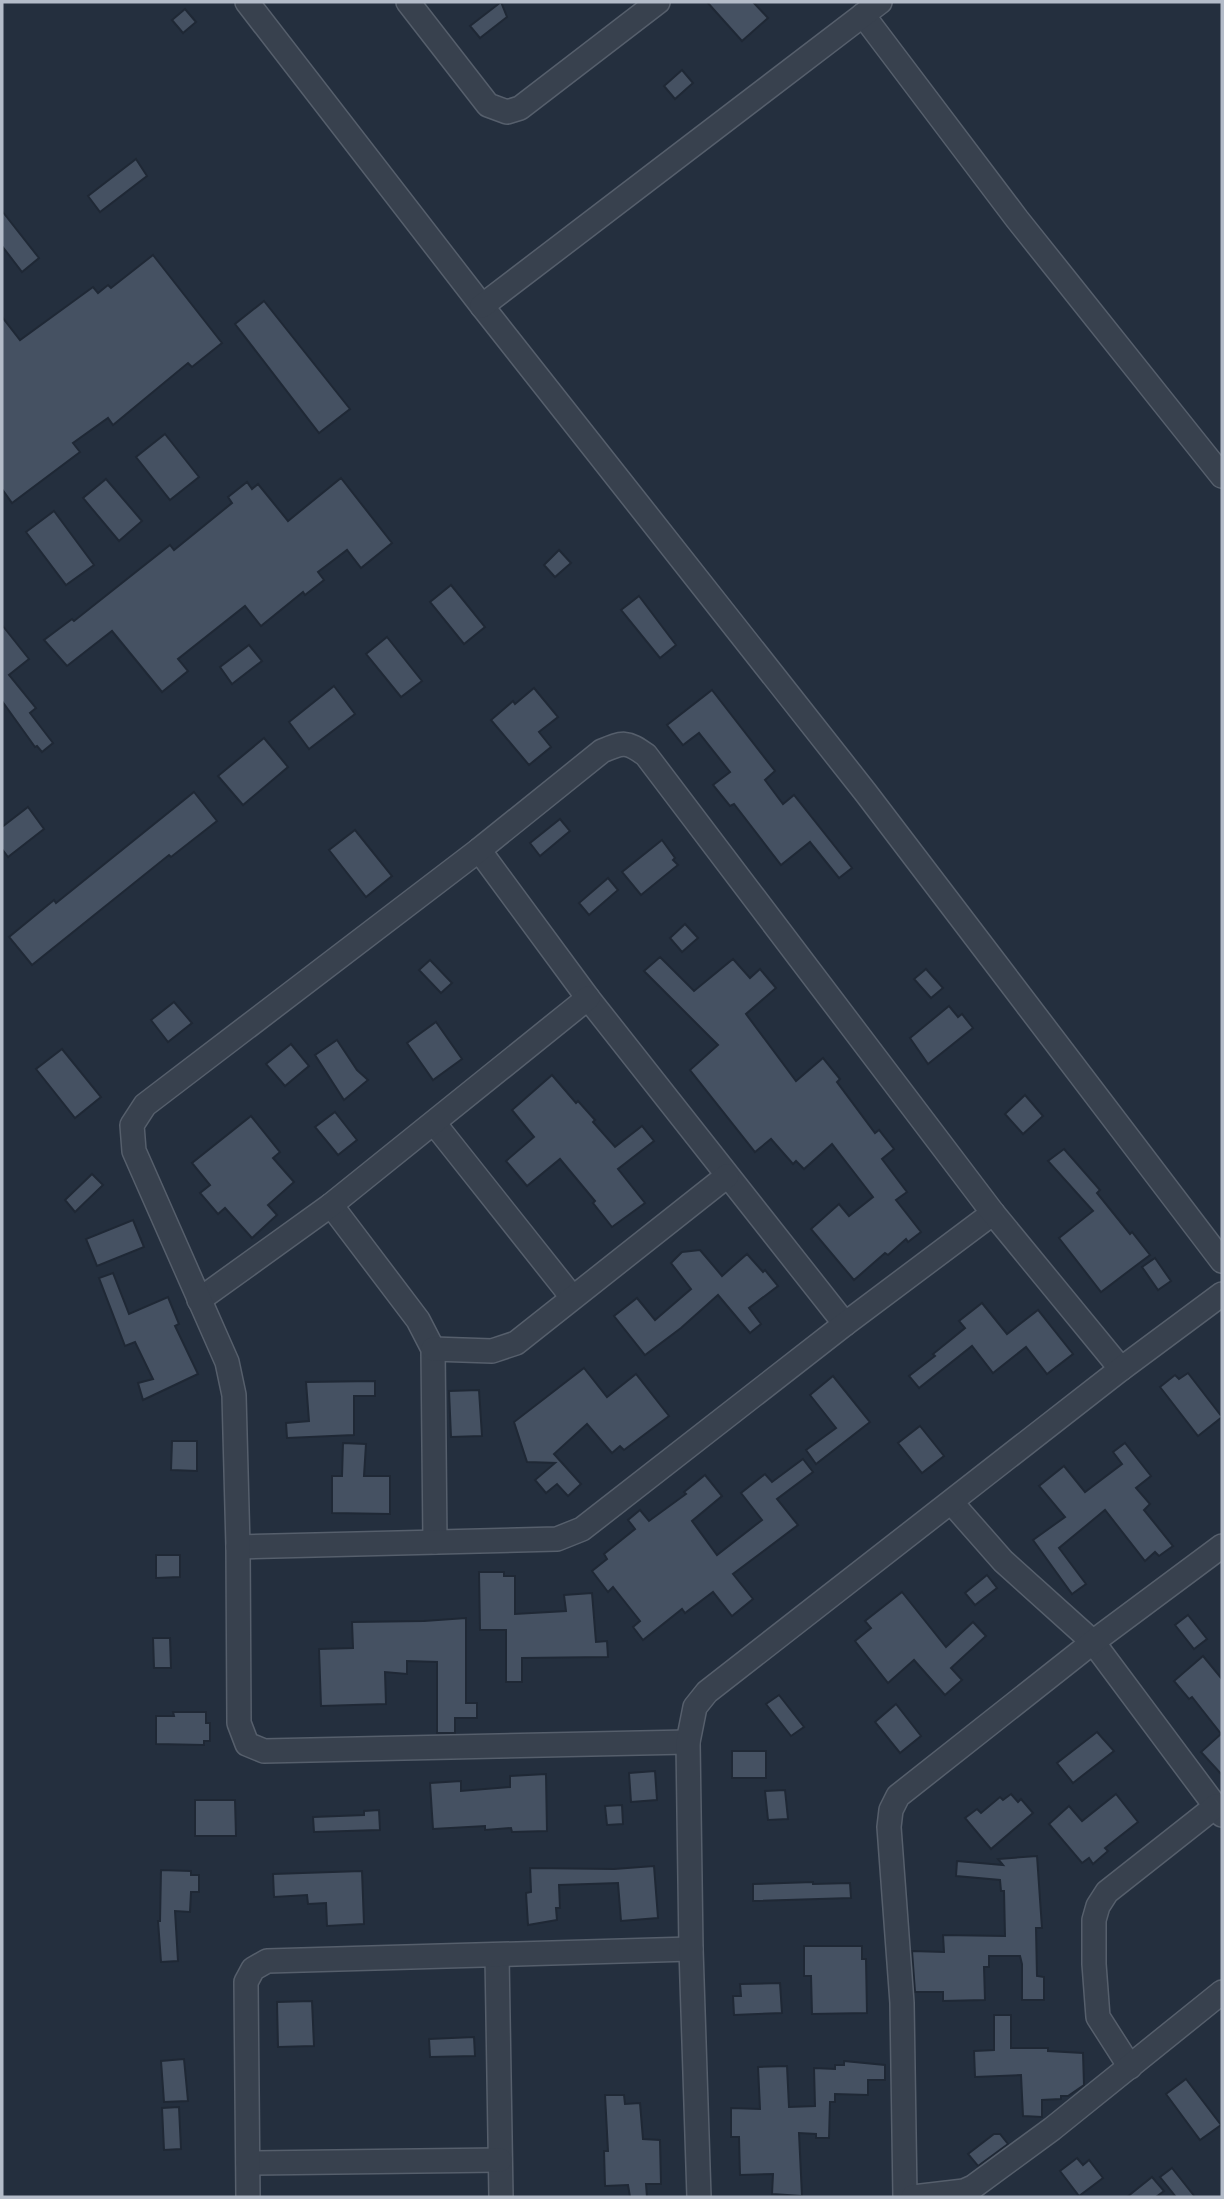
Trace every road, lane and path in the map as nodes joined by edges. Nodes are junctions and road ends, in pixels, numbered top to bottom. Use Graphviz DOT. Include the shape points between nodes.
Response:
graph roads {
  1 [pos="247,2"];
  2 [pos="408,2"];
  3 [pos="658,2"];
  4 [pos="871,8"];
  5 [pos="482,306"];
  6 [pos="1222,477"];
  7 [pos="479,850"];
  8 [pos="588,998"];
  9 [pos="434,1123"];
  10 [pos="727,1176"];
  11 [pos="331,1205"];
  12 [pos="993,1213"];
  13 [pos="1222,1261"];
  14 [pos="1222,1294"];
  15 [pos="572,1297"];
  16 [pos="198,1300"];
  17 [pos="845,1324"];
  18 [pos="433,1349"];
  19 [pos="1121,1369"];
  20 [pos="951,1503"];
  21 [pos="435,1542"];
  22 [pos="1222,1546"];
  23 [pos="239,1547"];
  24 [pos="1093,1642"];
  25 [pos="688,1742"];
  26 [pos="1219,1810"];
  27 [pos="691,1949"];
  28 [pos="497,1955"];
  29 [pos="1222,1992"];
  30 [pos="1130,2067"];
  31 [pos="500,2160"];
  32 [pos="248,2163"];
  33 [pos="248,2197"];
  34 [pos="501,2197"];
  35 [pos="699,2197"];
  36 [pos="905,2197"];
  37 [pos="913,2197"];
  1 -- 5 [label="street"];
  2 -- 3 [label="street" via="488,105 507,112 520,108"];
  4 -- 5 [label="street"];
  4 -- 6 [label="street" via="1017,219"];
  5 -- 13 [label="street" via="866,793"];
  7 -- 8 [label="street"];
  7 -- 12 [label="street" via="602,751 621,743 632,745 646,755"];
  7 -- 16 [label="street" via="145,1105 132,1125 134,1151"];
  8 -- 9 [label="street"];
  8 -- 10 [label="street"];
  9 -- 11 [label="street"];
  9 -- 15 [label="street"];
  10 -- 15 [label="street"];
  10 -- 17 [label="street"];
  11 -- 16 [label="street"];
  11 -- 18 [label="street" via="418,1320"];
  12 -- 17 [label="street"];
  12 -- 19 [label="street"];
  14 -- 19 [label="street"];
  15 -- 18 [label="street" via="516,1343 492,1351"];
  16 -- 23 [label="street" via="227,1362 234,1395"];
  17 -- 21 [label="street" via="582,1528 557,1539"];
  18 -- 21 [label="street"];
  19 -- 20 [label="street"];
  20 -- 24 [label="street" via="1003,1561"];
  20 -- 25 [label="street" via="706,1692 695,1707"];
  21 -- 23 [label="street"];
  22 -- 24 [label="street"];
  23 -- 25 [label="street" via="239,1723 247,1744 264,1751"];
  24 -- 26 [label="street"];
  24 -- 36 [label="street" via="898,1796 891,1810 902,2003"];
  25 -- 27 [label="street"];
  26 -- 30 [label="street" via="1107,1892 1098,1906 1094,1920 1098,2017"];
  27 -- 28 [label="street"];
  27 -- 35 [label="street"];
  28 -- 31 [label="street"];
  28 -- 32 [label="street" via="267,1961 253,1969 246,1982"];
  29 -- 30 [label="street"];
  30 -- 37 [label="street" via="973,2187"];
  31 -- 32 [label="street"];
  31 -- 34 [label="street"];
  32 -- 33 [label="street"];
}
